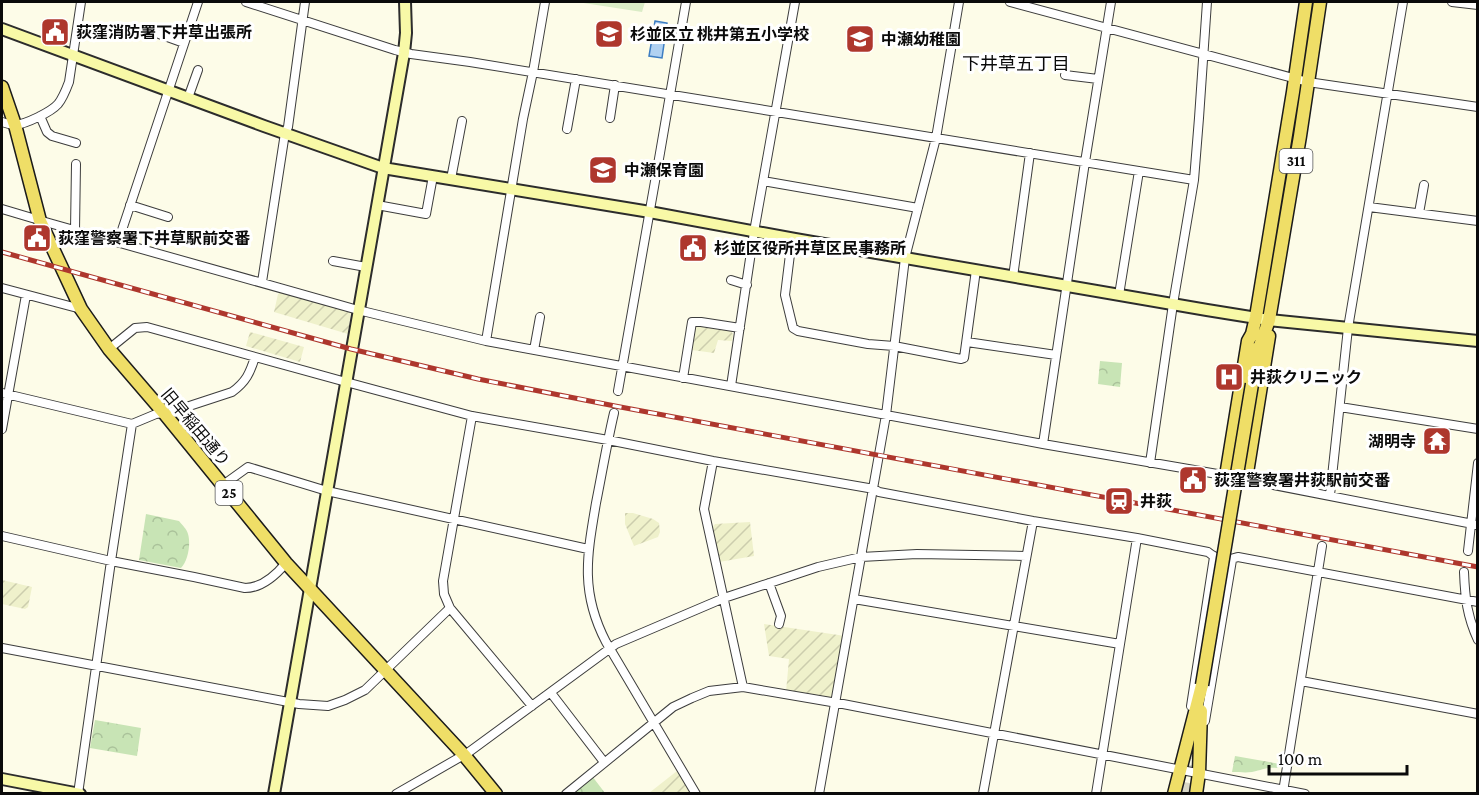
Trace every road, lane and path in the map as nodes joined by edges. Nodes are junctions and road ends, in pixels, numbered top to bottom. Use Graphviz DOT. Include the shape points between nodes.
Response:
graph roads {
  1 [pos="81,2"];
  2 [pos="198,2"];
  3 [pos="246,2"];
  4 [pos="305,2"];
  5 [pos="405,2"];
  6 [pos="545,2"];
  7 [pos="686,2"];
  8 [pos="795,2"];
  9 [pos="959,2"];
  10 [pos="1010,2"];
  11 [pos="1111,2"];
  12 [pos="1207,2"];
  13 [pos="1306,2"];
  14 [pos="1320,2"];
  15 [pos="1403,2"];
  16 [pos="1452,2"];
  17 [pos="1037,5"];
  18 [pos="1478,6"];
  19 [pos="303,19"];
  20 [pos="1107,28"];
  21 [pos="2,29"];
  22 [pos="159,34"];
  23 [pos="184,43"];
  24 [pos="404,53"];
  25 [pos="1203,54"];
  26 [pos="73,55"];
  27 [pos="198,70"];
  28 [pos="533,72"];
  29 [pos="1065,75"];
  30 [pos="1295,78"];
  31 [pos="576,79"];
  32 [pos="1098,80"];
  33 [pos="1308,82"];
  34 [pos="615,85"];
  35 [pos="2,87"];
  36 [pos="168,91"];
  37 [pos="670,94"];
  38 [pos="1388,94"];
  39 [pos="188,98"];
  40 [pos="1478,107"];
  41 [pos="1290,108"];
  42 [pos="1304,111"];
  43 [pos="776,112"];
  44 [pos="40,116"];
  45 [pos="610,118"];
  46 [pos="462,121"];
  47 [pos="2,122"];
  48 [pos="15,125"];
  49 [pos="567,129"];
  50 [pos="285,133"];
  51 [pos="936,138"];
  52 [pos="76,143"];
  53 [pos="1030,153"];
  54 [pos="1084,162"];
  55 [pos="76,164"];
  56 [pos="383,168"];
  57 [pos="1139,171"];
  58 [pos="433,176"];
  59 [pos="451,179"];
  60 [pos="1194,180"];
  61 [pos="764,181"];
  62 [pos="1424,185"];
  63 [pos="511,189"];
  64 [pos="130,205"];
  65 [pos="377,205"];
  66 [pos="1369,207"];
  67 [pos="918,208"];
  68 [pos="2,209"];
  69 [pos="650,212"];
  70 [pos="1419,213"];
  71 [pos="168,217"];
  72 [pos="40,221"];
  73 [pos="1478,221"];
  74 [pos="75,230"];
  75 [pos="754,232"];
  76 [pos="792,238"];
  77 [pos="118,242"];
  78 [pos="904,258"];
  79 [pos="333,261"];
  80 [pos="366,267"];
  81 [pos="976,270"];
  82 [pos="1012,277"];
  83 [pos="731,280"];
  84 [pos="262,282"];
  85 [pos="747,285"];
  86 [pos="1066,286"];
  87 [pos="2,288"];
  88 [pos="26,295"];
  89 [pos="1119,295"];
  90 [pos="1173,304"];
  91 [pos="81,309"];
  92 [pos="358,310"];
  93 [pos="540,317"];
  94 [pos="1256,318"];
  95 [pos="1269,320"];
  96 [pos="740,328"];
  97 [pos="1348,328"];
  98 [pos="486,341"];
  99 [pos="1478,341"];
  100 [pos="967,342"];
  101 [pos="894,346"];
  102 [pos="109,349"];
  103 [pos="534,350"];
  104 [pos="1056,355"];
  105 [pos="255,357"];
  106 [pos="1256,357"];
  107 [pos="622,367"];
  108 [pos="683,378"];
  109 [pos="346,382"];
  110 [pos="731,386"];
  111 [pos="618,391"];
  112 [pos="4,393"];
  113 [pos="1340,407"];
  114 [pos="164,413"];
  115 [pos="614,413"];
  116 [pos="886,415"];
  117 [pos="472,416"];
  118 [pos="132,424"];
  119 [pos="2,429"];
  120 [pos="1478,429"];
  121 [pos="608,440"];
  122 [pos="1043,444"];
  123 [pos="712,461"];
  124 [pos="1150,463"];
  125 [pos="1478,463"];
  126 [pos="1226,476"];
  127 [pos="1246,479"];
  128 [pos="223,485"];
  129 [pos="874,489"];
  130 [pos="327,491"];
  131 [pos="1330,495"];
  132 [pos="453,519"];
  133 [pos="1033,520"];
  134 [pos="1474,524"];
  135 [pos="2,536"];
  136 [pos="1137,538"];
  137 [pos="1322,546"];
  138 [pos="588,549"];
  139 [pos="1468,551"];
  140 [pos="1026,556"];
  141 [pos="861,557"];
  142 [pos="1214,557"];
  143 [pos="1232,560"];
  144 [pos="111,561"];
  145 [pos="286,563"];
  146 [pos="1317,572"];
  147 [pos="1464,572"];
  148 [pos="769,583"];
  149 [pos="310,589"];
  150 [pos="724,598"];
  151 [pos="854,598"];
  152 [pos="1465,600"];
  153 [pos="1478,602"];
  154 [pos="450,608"];
  155 [pos="779,624"];
  156 [pos="1014,626"];
  157 [pos="1478,640"];
  158 [pos="1120,644"];
  159 [pos="2,648"];
  160 [pos="610,648"];
  161 [pos="96,666"];
  162 [pos="386,671"];
  163 [pos="1300,681"];
  164 [pos="1202,685"];
  165 [pos="743,687"];
  166 [pos="550,693"];
  167 [pos="290,702"];
  168 [pos="836,702"];
  169 [pos="532,706"];
  170 [pos="1478,714"];
  171 [pos="654,722"];
  172 [pos="995,734"];
  173 [pos="1184,754"];
  174 [pos="464,755"];
  175 [pos="1102,755"];
  176 [pos="1199,757"];
  177 [pos="604,762"];
  178 [pos="1180,770"];
  179 [pos="1199,773"];
  180 [pos="2,779"];
  181 [pos="1284,791"];
  182 [pos="79,793"];
  183 [pos="274,794"];
  184 [pos="396,794"];
  185 [pos="496,794"];
  186 [pos="566,794"];
  187 [pos="696,794"];
  188 [pos="819,794"];
  189 [pos="983,794"];
  190 [pos="1096,794"];
  191 [pos="1174,794"];
  192 [pos="1196,794"];
  193 [pos="1305,794"];
  1 -- 26 [label="street"];
  2 -- 23 [label="street"];
  3 -- 19 [label="street"];
  4 -- 19 [label="street"];
  5 -- 24 [label="street"];
  6 -- 28 [label="street"];
  7 -- 37 [label="street"];
  8 -- 43 [label="street"];
  9 -- 51 [label="street"];
  10 -- 17 [label="street"];
  11 -- 20 [label="street"];
  12 -- 25 [label="street"];
  13 -- 30 [label="main road, 311"];
  14 -- 33 [label="main road, 311"];
  15 -- 38 [label="street"];
  16 -- 18 [label="street"];
  17 -- 20 [label="street"];
  19 -- 24 [label="street"];
  19 -- 50 [label="street"];
  20 -- 25 [label="street"];
  20 -- 32 [label="street"];
  21 -- 26 [label="street"];
  22 -- 23 [label="street"];
  23 -- 36 [label="street"];
  24 -- 28 [label="street"];
  24 -- 56 [label="street"];
  25 -- 30 [label="street"];
  25 -- 60 [label="street"];
  26 -- 36 [label="street"];
  26 -- 44 [label="street" via="64,94 58,104"];
  27 -- 39 [label="street"];
  28 -- 31 [label="street"];
  28 -- 63 [label="street"];
  29 -- 32 [label="street"];
  30 -- 33 [label="street"];
  30 -- 41 [label="main road, 311"];
  31 -- 34 [label="street"];
  31 -- 49 [label="street"];
  32 -- 54 [label="street"];
  33 -- 38 [label="street"];
  33 -- 42 [label="main road, 311"];
  34 -- 37 [label="street"];
  34 -- 45 [label="street"];
  35 -- 48 [label="main road, 旧早稲田通り / 25"];
  36 -- 39 [label="street"];
  36 -- 64 [label="street"];
  37 -- 43 [label="street"];
  37 -- 69 [label="street"];
  38 -- 40 [label="street"];
  38 -- 66 [label="street"];
  39 -- 50 [label="street"];
  41 -- 42 [label="main road" via="1297,103"];
  41 -- 94 [label="main road, 311"];
  42 -- 95 [label="main road, 311"];
  43 -- 51 [label="street"];
  43 -- 61 [label="street"];
  44 -- 48 [label="street"];
  44 -- 52 [label="street" via="52,136"];
  46 -- 59 [label="street"];
  47 -- 48 [label="street"];
  48 -- 72 [label="main road, 旧早稲田通り / 25"];
  50 -- 56 [label="street"];
  50 -- 84 [label="street"];
  51 -- 53 [label="street"];
  51 -- 67 [label="street"];
  53 -- 54 [label="street"];
  53 -- 82 [label="street"];
  54 -- 57 [label="street"];
  54 -- 86 [label="street"];
  55 -- 74 [label="street"];
  56 -- 58 [label="street"];
  56 -- 65 [label="street"];
  57 -- 60 [label="street"];
  57 -- 89 [label="street"];
  58 -- 59 [label="street"];
  58 -- 65 [label="street" via="426,214"];
  59 -- 63 [label="street"];
  60 -- 90 [label="street"];
  61 -- 67 [label="street"];
  61 -- 75 [label="street"];
  62 -- 70 [label="street"];
  63 -- 69 [label="street"];
  63 -- 98 [label="street"];
  64 -- 71 [label="street"];
  64 -- 77 [label="street"];
  65 -- 80 [label="street"];
  66 -- 70 [label="street"];
  66 -- 97 [label="street"];
  67 -- 78 [label="street"];
  68 -- 72 [label="street"];
  69 -- 75 [label="street"];
  69 -- 107 [label="street"];
  70 -- 73 [label="street"];
  72 -- 74 [label="street"];
  72 -- 91 [label="main road, 旧早稲田通り / 25"];
  74 -- 77 [label="street"];
  75 -- 76 [label="street"];
  75 -- 85 [label="street"];
  76 -- 78 [label="street"];
  76 -- 101 [label="street" via="785,294 793,328 832,338"];
  77 -- 84 [label="street"];
  78 -- 81 [label="street"];
  78 -- 101 [label="street"];
  79 -- 80 [label="street"];
  80 -- 92 [label="street"];
  81 -- 82 [label="street"];
  81 -- 100 [label="street"];
  82 -- 86 [label="street"];
  83 -- 85 [label="street"];
  84 -- 92 [label="street"];
  85 -- 96 [label="street"];
  86 -- 89 [label="street"];
  86 -- 104 [label="street"];
  87 -- 88 [label="street"];
  88 -- 91 [label="street"];
  88 -- 112 [label="street"];
  89 -- 90 [label="street"];
  90 -- 94 [label="street"];
  90 -- 124 [label="street"];
  91 -- 102 [label="main road, 旧早稲田通り / 25"];
  92 -- 98 [label="street"];
  92 -- 109 [label="street"];
  93 -- 103 [label="street"];
  94 -- 95 [label="street"];
  94 -- 106 [label="main road, 311"];
  94 -- 126 [label="main road" via="1248,341"];
  95 -- 97 [label="street"];
  95 -- 106 [label="main road, 311"];
  95 -- 127 [label="main road"];
  96 -- 108 [label="street" via="692,322"];
  96 -- 110 [label="street"];
  97 -- 99 [label="street"];
  97 -- 113 [label="street"];
  98 -- 103 [label="street"];
  100 -- 101 [label="street" via="961,359"];
  100 -- 104 [label="street"];
  101 -- 116 [label="street"];
  102 -- 105 [label="street" via="135,328 147,327"];
  102 -- 114 [label="main road, 旧早稲田通り / 25"];
  103 -- 107 [label="street"];
  104 -- 122 [label="street"];
  105 -- 109 [label="street"];
  105 -- 114 [label="street" via="249,375 232,392"];
  106 -- 164 [label="main road, 311, bridge"];
  107 -- 108 [label="street"];
  107 -- 111 [label="street"];
  108 -- 110 [label="street"];
  109 -- 117 [label="street"];
  109 -- 130 [label="street"];
  110 -- 116 [label="street"];
  112 -- 118 [label="street"];
  112 -- 119 [label="street"];
  113 -- 120 [label="street"];
  113 -- 131 [label="street"];
  114 -- 118 [label="street"];
  114 -- 128 [label="main road, 旧早稲田通り / 25"];
  115 -- 121 [label="street"];
  116 -- 122 [label="street"];
  116 -- 129 [label="street"];
  117 -- 121 [label="street"];
  117 -- 132 [label="street"];
  118 -- 144 [label="street"];
  121 -- 123 [label="street"];
  121 -- 138 [label="street"];
  122 -- 124 [label="street"];
  123 -- 129 [label="street"];
  123 -- 150 [label="street" via="704,509"];
  124 -- 126 [label="street"];
  125 -- 134 [label="street"];
  126 -- 127 [label="street"];
  127 -- 131 [label="street"];
  128 -- 130 [label="street" via="248,467"];
  128 -- 145 [label="main road, 旧早稲田通り / 25"];
  129 -- 133 [label="street"];
  129 -- 141 [label="street"];
  130 -- 132 [label="street"];
  130 -- 149 [label="street"];
  131 -- 134 [label="street"];
  132 -- 138 [label="street"];
  132 -- 154 [label="street" via="443,581"];
  133 -- 136 [label="street"];
  133 -- 140 [label="street"];
  134 -- 139 [label="street"];
  135 -- 144 [label="street"];
  136 -- 142 [label="street" via="1208,552"];
  136 -- 158 [label="street"];
  137 -- 146 [label="street"];
  138 -- 160 [label="street" via="589,592 598,626"];
  140 -- 141 [label="street"];
  140 -- 156 [label="street"];
  141 -- 148 [label="street"];
  141 -- 151 [label="street"];
  142 -- 143 [label="street"];
  142 -- 173 [label="street"];
  143 -- 146 [label="street" via="1238,557"];
  143 -- 176 [label="street"];
  144 -- 145 [label="street" via="245,588 262,585"];
  144 -- 161 [label="street"];
  145 -- 149 [label="main road, 旧早稲田通り / 25"];
  146 -- 152 [label="street"];
  146 -- 163 [label="street"];
  147 -- 152 [label="street"];
  148 -- 150 [label="street"];
  148 -- 155 [label="street" via="781,616"];
  149 -- 162 [label="main road, 旧早稲田通り / 25"];
  149 -- 167 [label="street"];
  150 -- 160 [label="street"];
  150 -- 165 [label="street"];
  151 -- 156 [label="street"];
  151 -- 168 [label="street"];
  152 -- 153 [label="street"];
  152 -- 157 [label="street"];
  154 -- 162 [label="street"];
  154 -- 169 [label="street"];
  156 -- 158 [label="street"];
  156 -- 172 [label="street"];
  158 -- 175 [label="street"];
  159 -- 161 [label="street"];
  160 -- 166 [label="street"];
  160 -- 171 [label="street"];
  161 -- 167 [label="street"];
  161 -- 182 [label="street"];
  162 -- 167 [label="street" via="365,690 340,702 318,706"];
  162 -- 174 [label="main road, 旧早稲田通り / 25"];
  163 -- 170 [label="street"];
  163 -- 181 [label="street"];
  164 -- 173 [label="main road, 311"];
  164 -- 176 [label="main road, 311"];
  165 -- 168 [label="street"];
  165 -- 171 [label="street" via="717,689 692,698"];
  166 -- 169 [label="street"];
  166 -- 177 [label="street"];
  167 -- 183 [label="street"];
  168 -- 172 [label="street"];
  168 -- 188 [label="street"];
  169 -- 174 [label="street"];
  171 -- 177 [label="street"];
  171 -- 187 [label="street"];
  172 -- 175 [label="street"];
  172 -- 189 [label="street"];
  173 -- 178 [label="main road, 311"];
  174 -- 184 [label="street"];
  174 -- 185 [label="main road, 旧早稲田通り / 25"];
  175 -- 178 [label="street"];
  175 -- 190 [label="street"];
  176 -- 179 [label="main road, 311"];
  177 -- 186 [label="street"];
  178 -- 179 [label="street"];
  178 -- 191 [label="main road, 311"];
  179 -- 181 [label="street"];
  179 -- 192 [label="main road, 311"];
  180 -- 182 [label="street"];
  181 -- 193 [label="street"];
}
